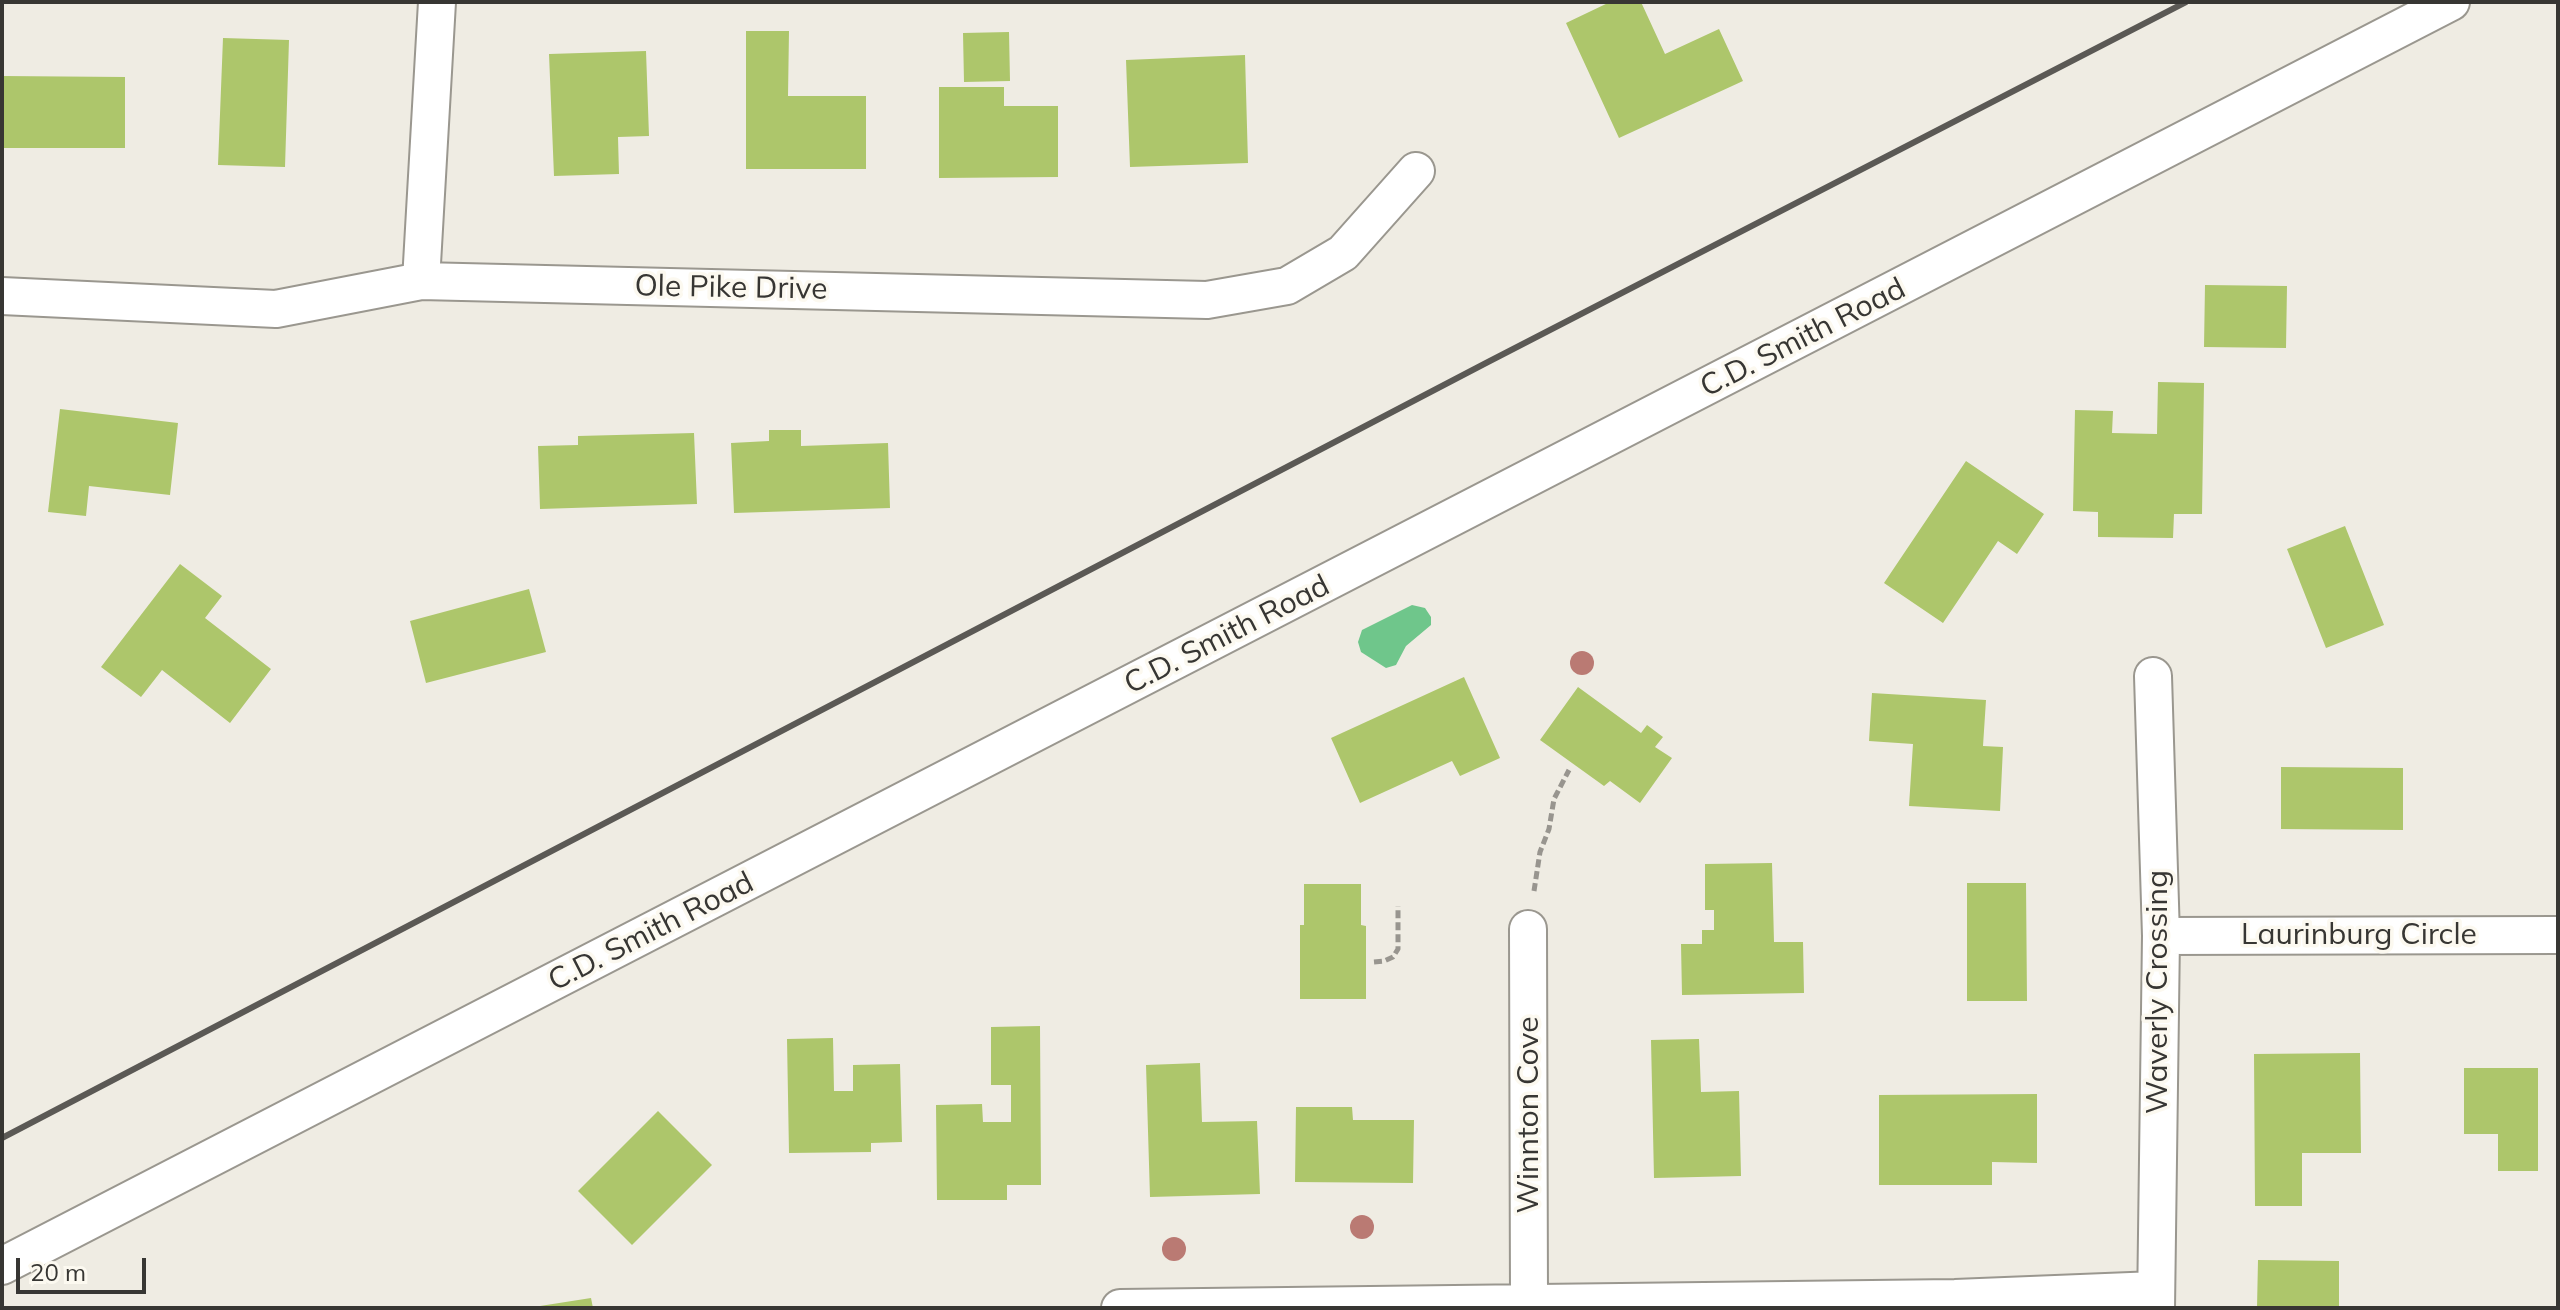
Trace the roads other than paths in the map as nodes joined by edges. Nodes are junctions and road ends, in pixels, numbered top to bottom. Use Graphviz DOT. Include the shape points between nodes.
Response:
graph roads {
  1 [pos="437,2"];
  2 [pos="2451,2"];
  3 [pos="1416,171"];
  4 [pos="421,281"];
  5 [pos="2,296"];
  6 [pos="2153,676"];
  7 [pos="1528,929"];
  8 [pos="2558,935"];
  9 [pos="2161,936"];
  10 [pos="2,1266"];
  11 [pos="2156,1299"];
  12 [pos="1529,1301"];
  13 [pos="1120,1308"];
  1 -- 4 [label="street"];
  2 -- 10 [label="street, C.D. Smith Road"];
  3 -- 4 [label="street, Ole Pike Drive" via="1343,253 1287,286 1207,300"];
  4 -- 5 [label="street, Ole Pike Drive" via="276,309"];
  6 -- 9 [label="street, Waverly Crossing"];
  7 -- 12 [label="street, Winnton Cove"];
  8 -- 9 [label="street, Laurinburg Circle"];
  9 -- 11 [label="street, Waverly Crossing"];
  11 -- 12 [label="street"];
  12 -- 13 [label="street"];
}
